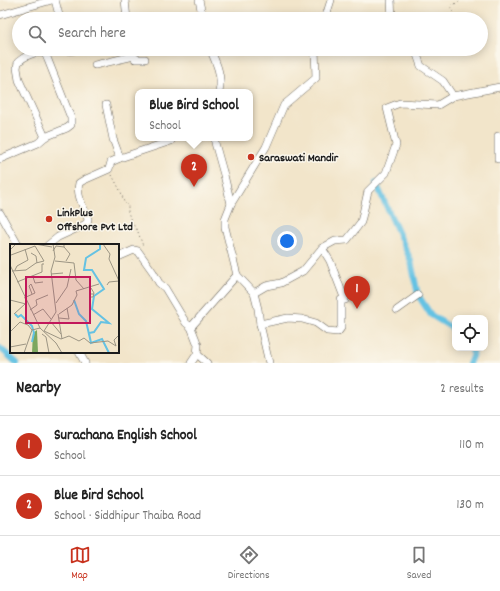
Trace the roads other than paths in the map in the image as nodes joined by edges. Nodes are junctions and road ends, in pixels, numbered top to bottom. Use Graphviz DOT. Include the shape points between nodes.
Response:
graph roads {
  1 [pos="53,0"];
  2 [pos="124,0"];
  3 [pos="199,0"];
  4 [pos="331,0"];
  5 [pos="391,0"];
  6 [pos="57,12"];
  7 [pos="126,12"];
  8 [pos="202,12"];
  9 [pos="327,12"];
  10 [pos="392,12"];
  11 [pos="0,15"];
  12 [pos="26,56"];
  13 [pos="46,56"];
  14 [pos="121,56"];
  15 [pos="134,56"];
  16 [pos="213,56"];
  17 [pos="315,56"];
  18 [pos="419,56"];
  19 [pos="145,59"];
  20 [pos="95,65"];
  21 [pos="500,87"];
  22 [pos="220,89"];
  23 [pos="453,96"];
  24 [pos="106,105"];
  25 [pos="500,136"];
  26 [pos="45,137"];
  27 [pos="171,141"];
  28 [pos="215,141"];
  29 [pos="120,158"];
  30 [pos="0,159"];
  31 [pos="500,159"];
  32 [pos="230,204"];
  33 [pos="0,214"];
  34 [pos="17,244"];
  35 [pos="49,244"];
  36 [pos="322,248"];
  37 [pos="119,257"];
  38 [pos="237,275"];
  39 [pos="254,293"];
  40 [pos="418,295"];
  41 [pos="396,310"];
  42 [pos="260,324"];
  43 [pos="191,327"];
  44 [pos="80,353"];
  45 [pos="197,354"];
  46 [pos="85,363"];
  47 [pos="191,363"];
  48 [pos="207,363"];
  49 [pos="269,363"];
  1 -- 6 [label="street"];
  1 -- 11 [label="street"];
  2 -- 7 [label="street"];
  3 -- 8 [label="street"];
  4 -- 9 [label="street"];
  5 -- 10 [label="street"];
  12 -- 26 [label="street" via="18,62 19,80"];
  13 -- 26 [label="street" via="71,118 71,125"];
  14 -- 20 [label="street"];
  15 -- 19 [label="street" via="135,59"];
  16 -- 22 [label="street" via="219,73"];
  17 -- 32 [label="street" via="316,78 284,105 266,147"];
  18 -- 23 [label="street" via="421,66 442,81"];
  21 -- 23 [label="street"];
  23 -- 36 [label="street" via="438,105 400,102 387,108 396,145 386,173 368,191 361,222 347,240 335,241"];
  24 -- 29 [label="street"];
  25 -- 31 [label="street"];
  26 -- 30 [label="street" via="38,144"];
  27 -- 29 [label="street"];
  28 -- 32 [label="street"];
  29 -- 35 [label="street" via="112,162 109,169 79,183 78,193 88,219 87,223"];
  32 -- 38 [label="street" via="225,227"];
  33 -- 34 [label="street"];
  36 -- 39 [label="street" via="303,271"];
  36 -- 42 [label="street" via="330,261 345,300 341,300 338,332 327,331 316,323 302,318"];
  37 -- 43 [label="street" via="134,250 138,252"];
  38 -- 39 [label="street"];
  38 -- 43 [label="street"];
  39 -- 42 [label="street"];
  40 -- 41 [label="street"];
  42 -- 49 [label="street"];
  43 -- 45 [label="street" via="198,345"];
  44 -- 46 [label="street"];
  45 -- 47 [label="street"];
  45 -- 48 [label="street"];
}
